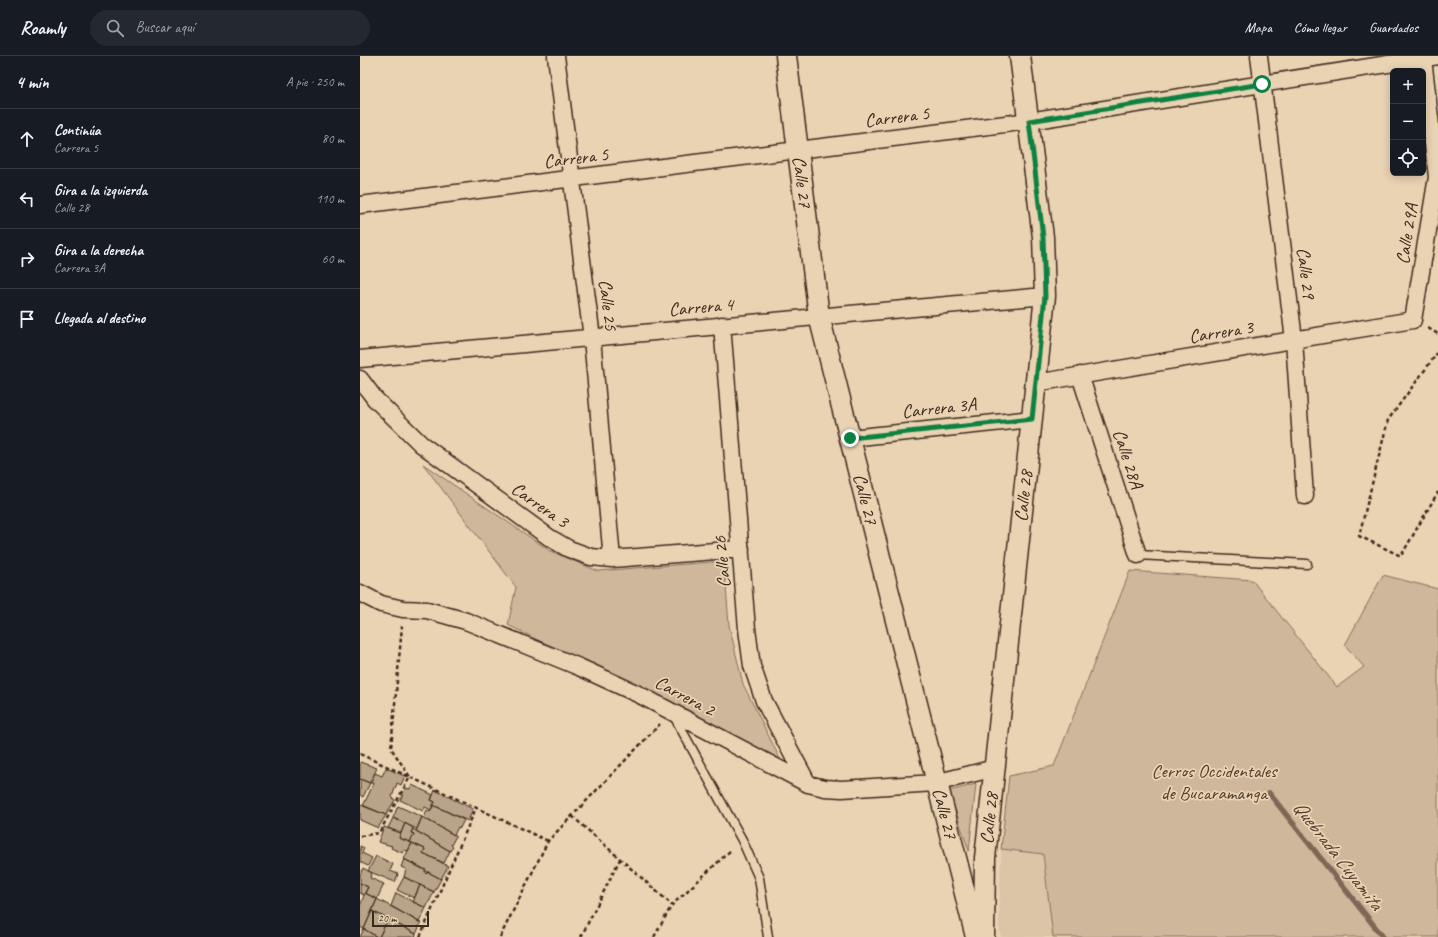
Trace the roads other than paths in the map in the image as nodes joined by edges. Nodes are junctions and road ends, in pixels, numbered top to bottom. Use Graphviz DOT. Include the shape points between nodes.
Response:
graph roads {
  1 [pos="556,56"];
  2 [pos="786,56"];
  3 [pos="1020,56"];
  4 [pos="1259,56"];
  5 [pos="1430,58"];
  6 [pos="1262,84"];
  7 [pos="1029,121"];
  8 [pos="798,150"];
  9 [pos="572,179"];
  10 [pos="360,206"];
  11 [pos="1045,296"];
  12 [pos="819,316"];
  13 [pos="1413,320"];
  14 [pos="722,325"];
  15 [pos="592,338"];
  16 [pos="1294,340"];
  17 [pos="360,359"];
  18 [pos="1080,375"];
  19 [pos="360,379"];
  20 [pos="1036,383"];
  21 [pos="1032,419"];
  22 [pos="850,438"];
  23 [pos="1305,496"];
  24 [pos="741,548"];
  25 [pos="1138,556"];
  26 [pos="612,559"];
  27 [pos="1307,564"];
  28 [pos="360,593"];
  29 [pos="672,712"];
  30 [pos="995,768"];
  31 [pos="936,783"];
  32 [pos="808,784"];
  33 [pos="768,937"];
  34 [pos="976,937"];
  35 [pos="984,937"];
  1 -- 9 [label="street, Calle 25"];
  2 -- 8 [label="street, Calle 27"];
  3 -- 7 [label="street, Calle 28"];
  4 -- 6 [label="street, Calle 29"];
  5 -- 6 [label="street, Carrera 5"];
  5 -- 13 [label="street, Calle 29A" via="1437,177"];
  6 -- 7 [label="street, Carrera 5"];
  6 -- 16 [label="street, Calle 29"];
  7 -- 8 [label="street, Carrera 5"];
  7 -- 11 [label="street, Calle 28" via="1043,237"];
  8 -- 9 [label="street, Carrera 5"];
  8 -- 12 [label="street, Calle 27"];
  9 -- 10 [label="street, Carrera 5"];
  9 -- 15 [label="street, Calle 25"];
  11 -- 12 [label="street, Carrera 4"];
  11 -- 20 [label="street, Calle 28"];
  12 -- 14 [label="street, Carrera 4"];
  12 -- 22 [label="street, Calle 27"];
  13 -- 16 [label="street, Carrera 3"];
  14 -- 15 [label="street, Carrera 4"];
  14 -- 24 [label="street, Calle 26"];
  15 -- 17 [label="street, Carrera 4"];
  15 -- 26 [label="street, Calle 25"];
  16 -- 18 [label="street, Carrera 3"];
  16 -- 23 [label="street, Calle 29"];
  18 -- 20 [label="street, Carrera 3"];
  18 -- 25 [label="street, Calle 28A"];
  19 -- 26 [label="street, Carrera 3" via="374,399 420,444 550,538 591,557"];
  20 -- 21 [label="street, Calle 28"];
  21 -- 22 [label="street, Carrera 3A"];
  21 -- 30 [label="street, Calle 28"];
  22 -- 31 [label="street, Calle 27"];
  24 -- 26 [label="street, Carrera 3"];
  24 -- 32 [label="street, Calle 26" via="752,666 764,701"];
  25 -- 27 [label="lane"];
  28 -- 29 [label="street, Carrera 2" via="381,604 403,609 427,610 466,621 579,667"];
  29 -- 32 [label="street, Carrera 2"];
  29 -- 33 [label="lane" via="742,840 759,878"];
  30 -- 31 [label="street, Carrera 2"];
  30 -- 35 [label="street, Calle 28" via="985,858"];
  31 -- 32 [label="street, Carrera 2" via="842,789"];
  31 -- 34 [label="street, Calle 27"];
}
